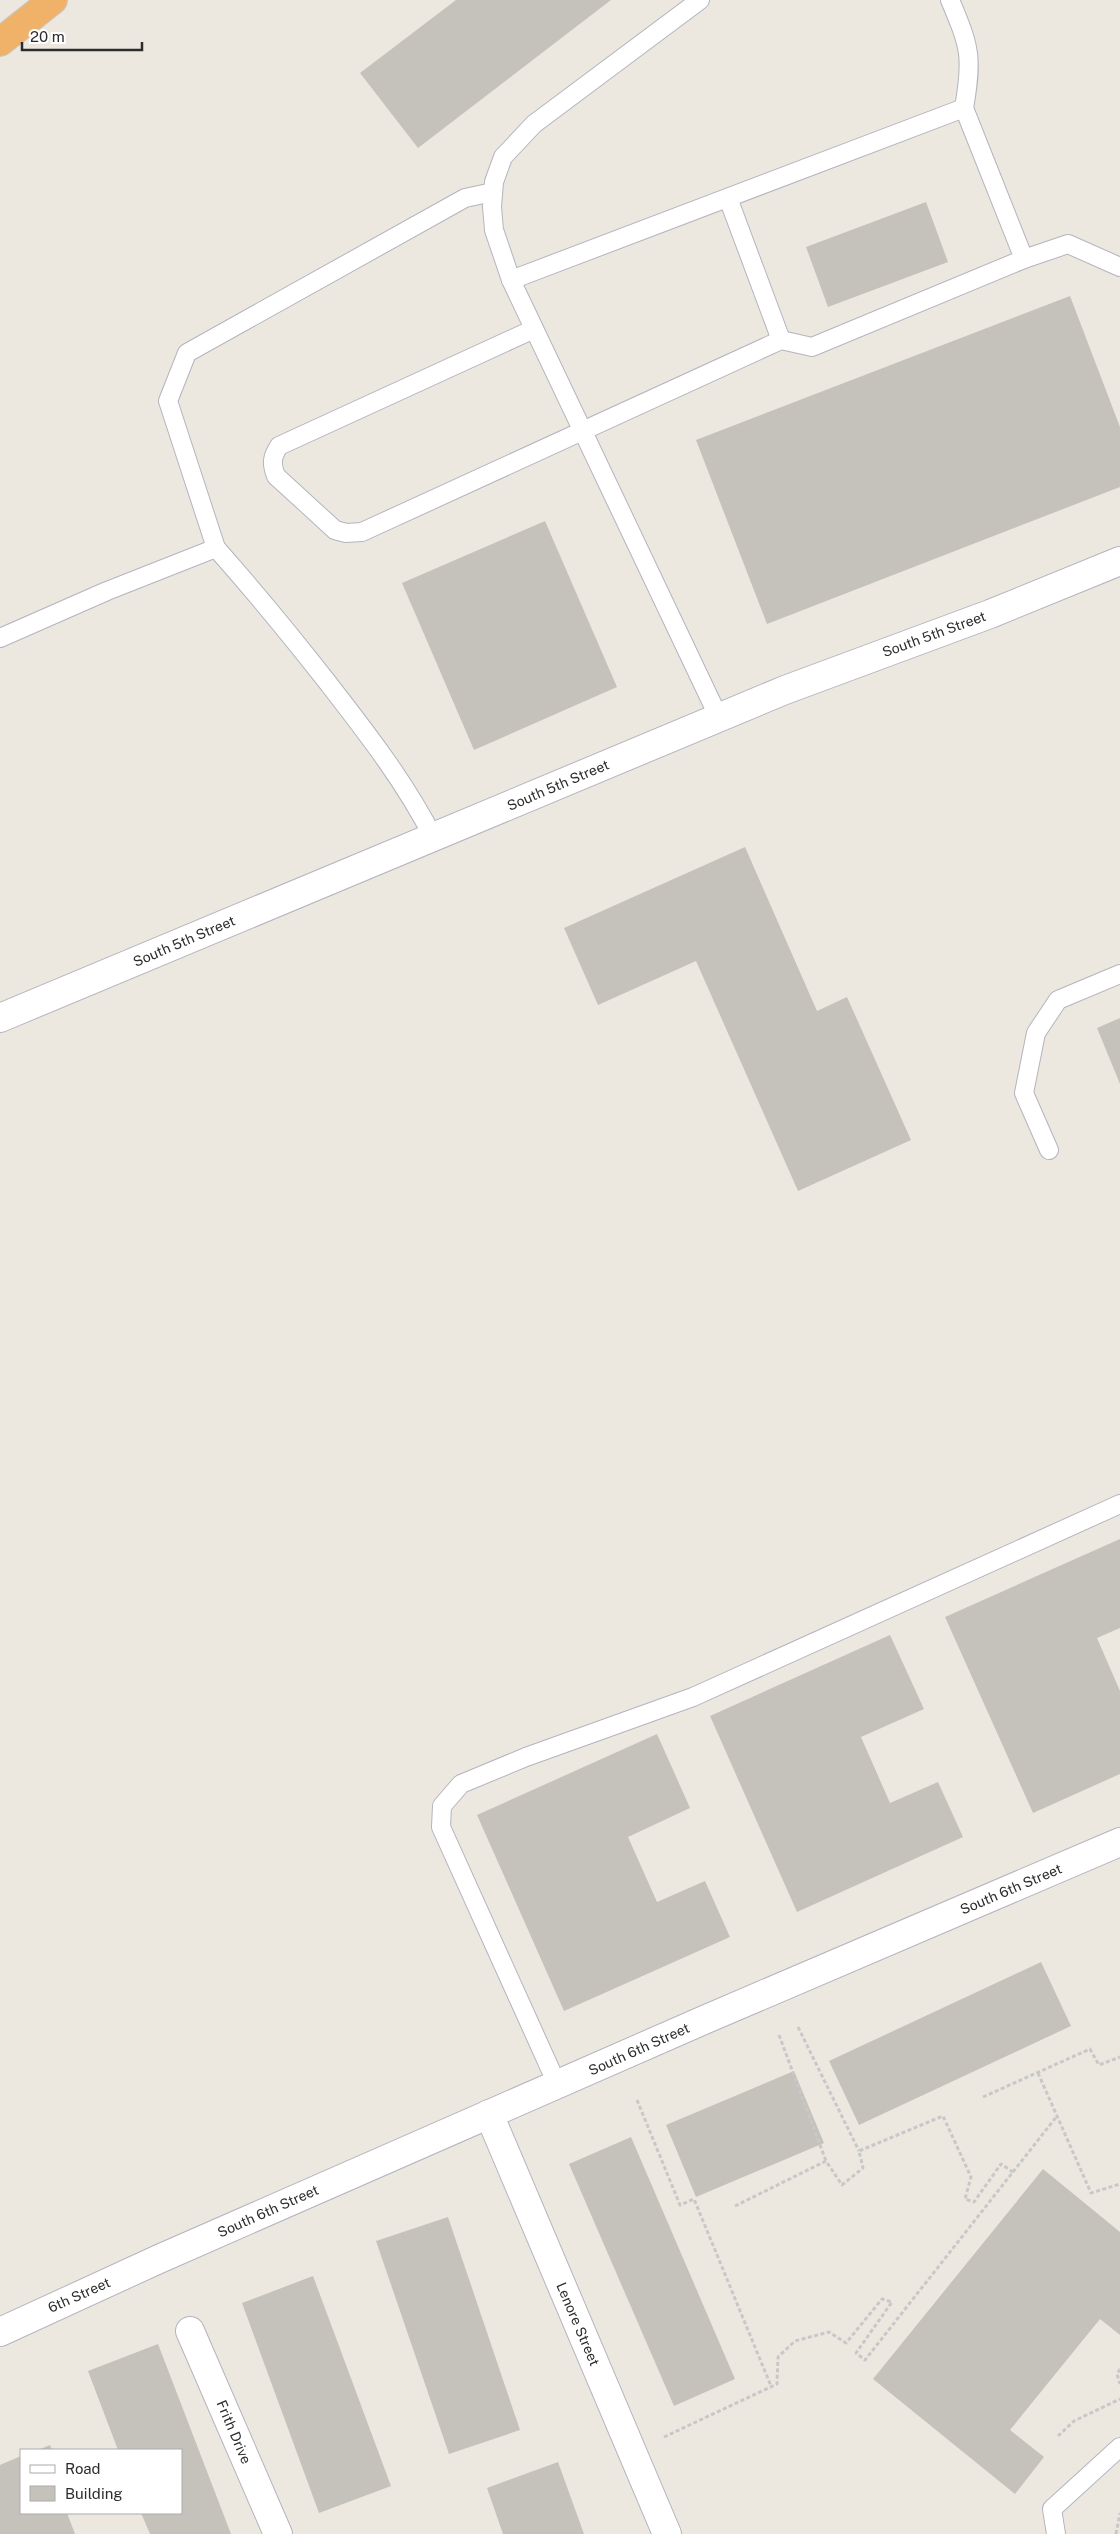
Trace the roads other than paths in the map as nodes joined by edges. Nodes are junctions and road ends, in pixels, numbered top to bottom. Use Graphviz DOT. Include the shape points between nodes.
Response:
graph roads {
  1 [pos="53,0"];
  2 [pos="700,0"];
  3 [pos="950,0"];
  4 [pos="0,42"];
  5 [pos="964,108"];
  6 [pos="493,192"];
  7 [pos="728,198"];
  8 [pos="1024,259"];
  9 [pos="1120,267"];
  10 [pos="511,280"];
  11 [pos="534,329"];
  12 [pos="781,340"];
  13 [pos="583,431"];
  14 [pos="216,548"];
  15 [pos="1120,561"];
  16 [pos="0,638"];
  17 [pos="719,718"];
  18 [pos="432,837"];
  19 [pos="1120,974"];
  20 [pos="0,1018"];
  21 [pos="1049,1150"];
  22 [pos="1120,1504"];
  23 [pos="1118,1850"];
  24 [pos="557,2084"];
  25 [pos="489,2114"];
  26 [pos="159,2259"];
  27 [pos="190,2331"];
  28 [pos="0,2332"];
  29 [pos="1120,2447"];
  30 [pos="278,2534"];
  31 [pos="667,2534"];
  32 [pos="1056,2534"];
  1 -- 4 [label="highway"];
  2 -- 6 [label="lane" via="534,124 503,157"];
  3 -- 5 [label="lane" via="970,51"];
  5 -- 7 [label="lane"];
  5 -- 8 [label="lane"];
  6 -- 10 [label="lane" via="494,230"];
  6 -- 14 [label="lane" via="465,198 187,354 168,402"];
  7 -- 10 [label="lane"];
  7 -- 12 [label="lane"];
  8 -- 9 [label="lane" via="1068,244"];
  8 -- 12 [label="lane" via="812,347"];
  10 -- 11 [label="lane"];
  11 -- 13 [label="lane"];
  11 -- 13 [label="lane" via="279,446 272,456 276,476 335,530 362,532"];
  12 -- 13 [label="lane"];
  13 -- 17 [label="lane"];
  14 -- 16 [label="lane"];
  14 -- 18 [label="lane" via="262,599 374,744 416,805"];
  15 -- 17 [label="street, South 5th Street"];
  17 -- 18 [label="street, South 5th Street"];
  18 -- 20 [label="street, South 5th Street"];
  19 -- 21 [label="lane" via="1058,1000 1036,1033 1024,1093"];
  22 -- 24 [label="lane" via="693,1697 461,1784 442,1806 441,1827"];
  23 -- 24 [label="street, South 6th Street"];
  24 -- 25 [label="street, South 6th Street"];
  25 -- 26 [label="street, South 6th Street"];
  25 -- 31 [label="street, Lenore Street"];
  26 -- 28 [label="street, 6th Street"];
  27 -- 30 [label="street, Frith Drive"];
  29 -- 32 [label="lane" via="1052,2509"];
}
